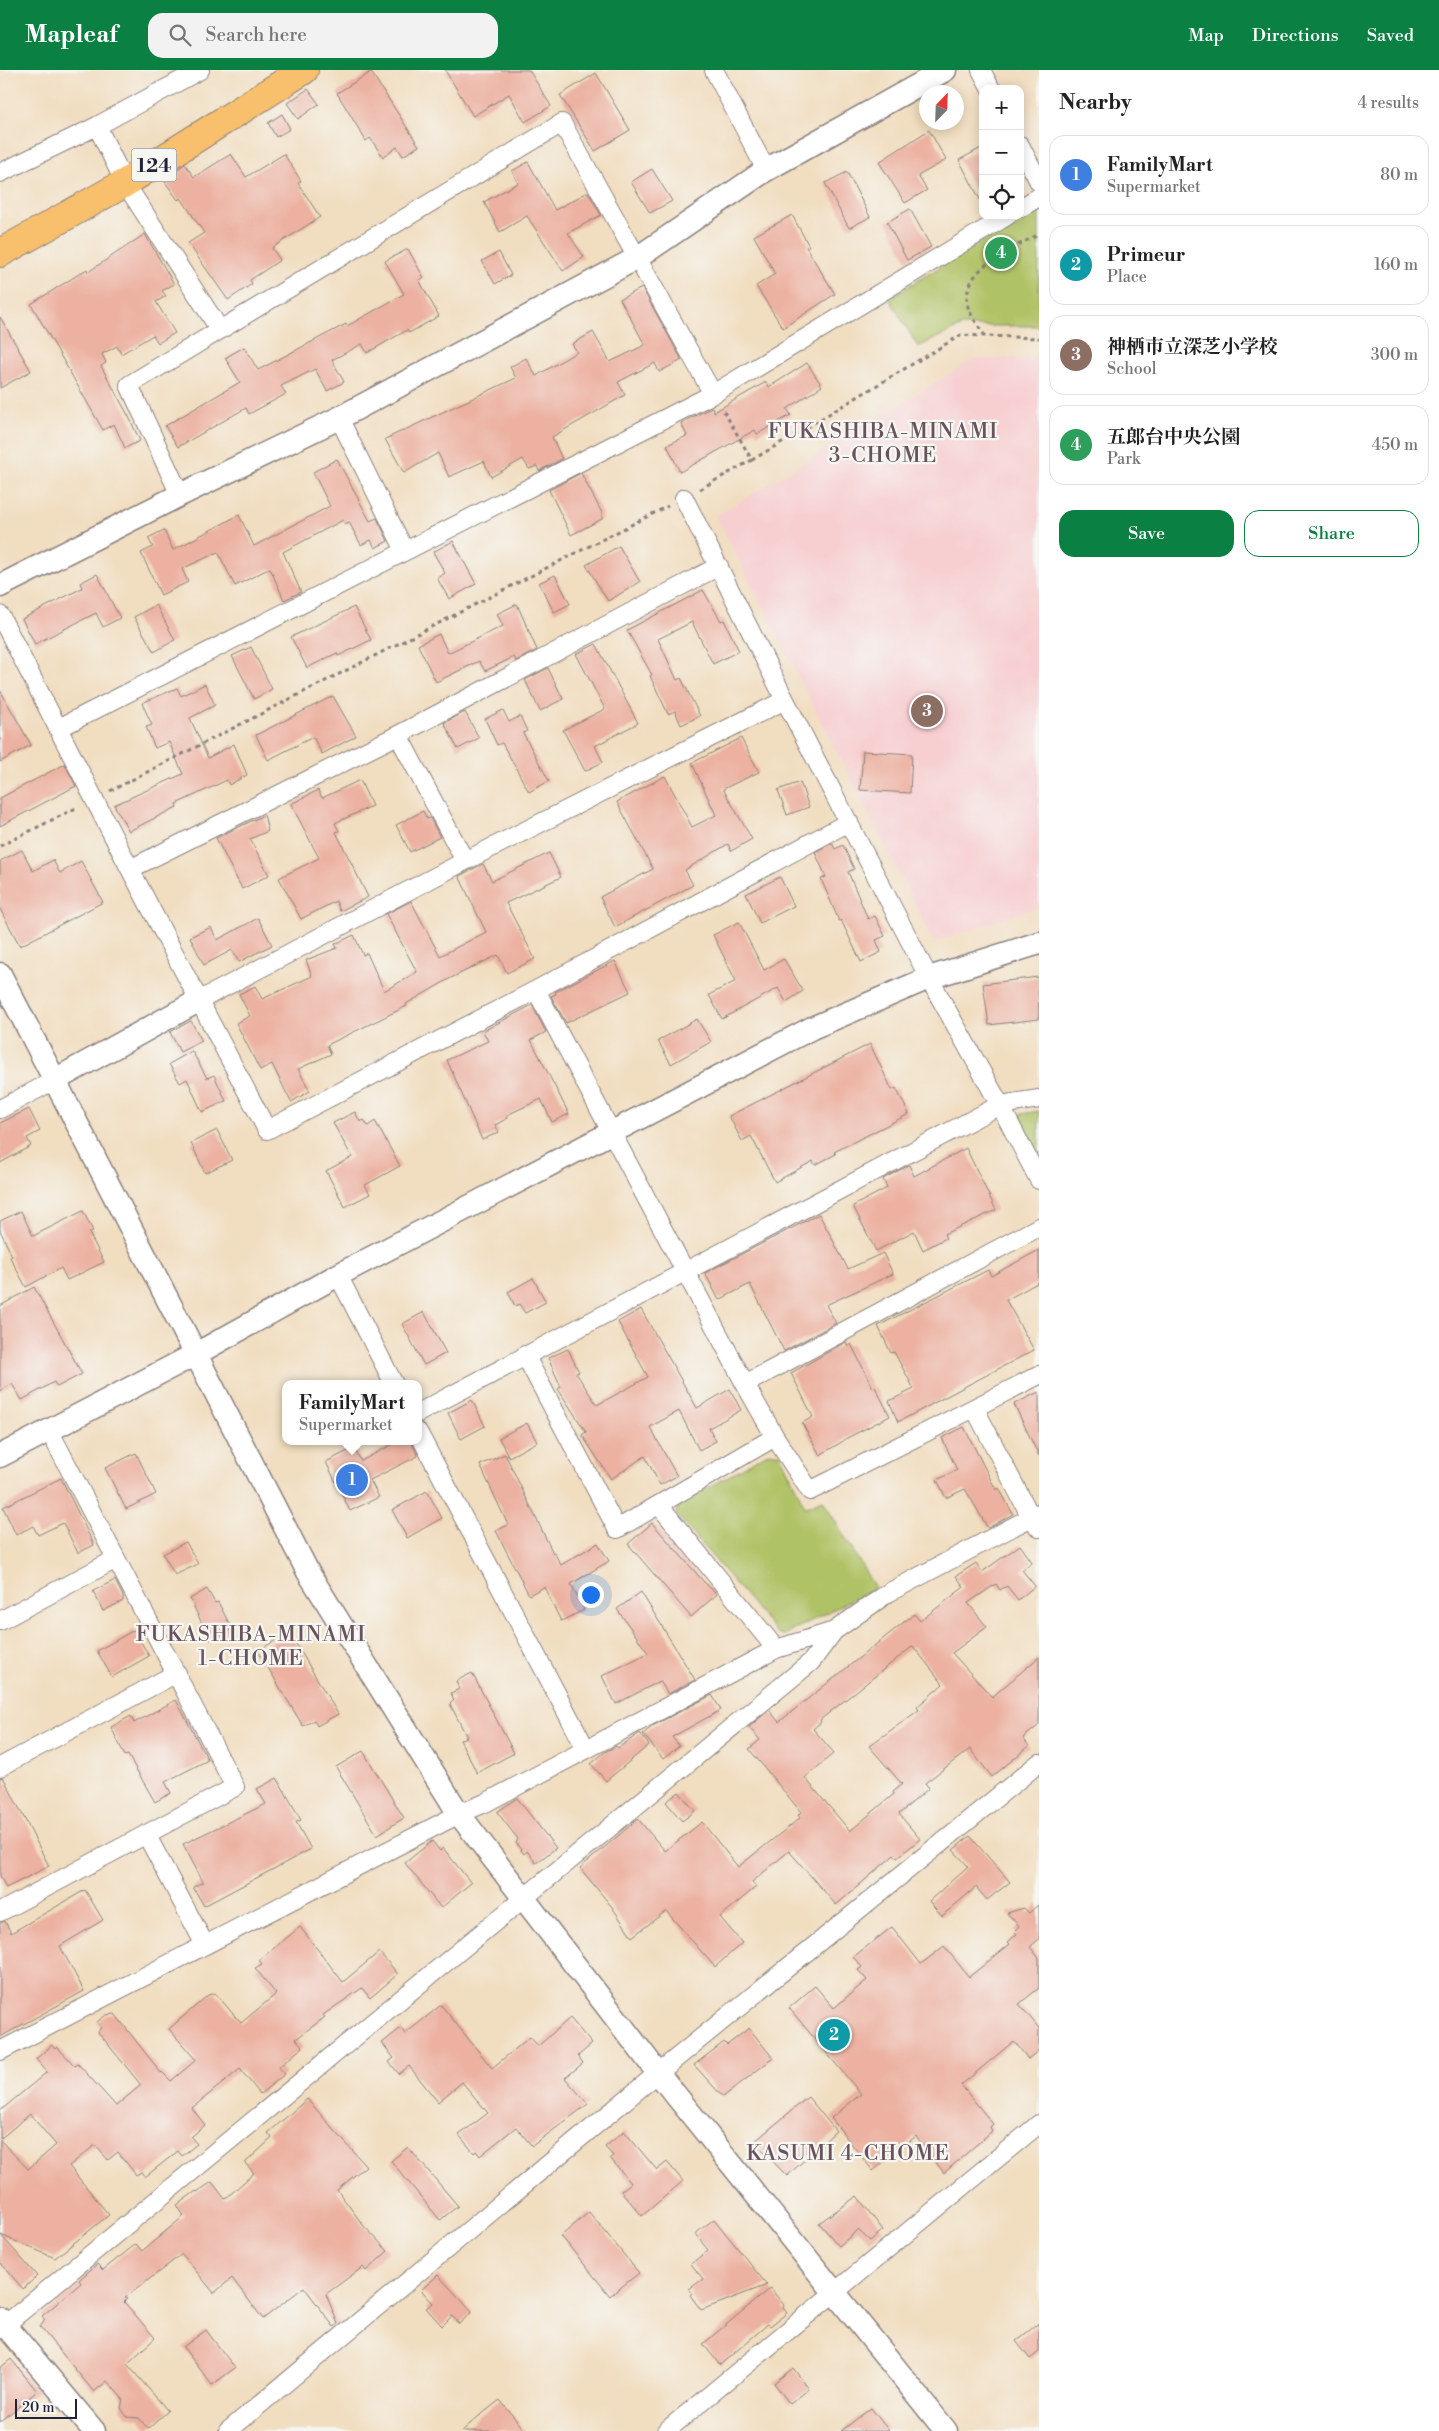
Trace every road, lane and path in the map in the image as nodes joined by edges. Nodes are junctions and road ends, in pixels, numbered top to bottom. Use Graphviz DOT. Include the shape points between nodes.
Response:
graph roads {
  1 [pos="200,70"];
  2 [pos="304,70"];
  3 [pos="714,70"];
  4 [pos="945,70"];
  5 [pos="981,70"];
  6 [pos="989,85"];
  7 [pos="97,126"];
  8 [pos="1024,153"];
  9 [pos="766,170"];
  10 [pos="0,173"];
  11 [pos="1039,182"];
  12 [pos="125,183"];
  13 [pos="1039,197"];
  14 [pos="1024,206"];
  15 [pos="1000,220"];
  16 [pos="1039,234"];
  17 [pos="0,253"];
  18 [pos="637,258"];
  19 [pos="220,330"];
  20 [pos="986,336"];
  21 [pos="1039,338"];
  22 [pos="713,394"];
  23 [pos="339,418"];
  24 [pos="752,460"];
  25 [pos="180,495"];
  26 [pos="684,498"];
  27 [pos="405,552"];
  28 [pos="719,566"];
  29 [pos="0,586"];
  30 [pos="0,615"];
  31 [pos="784,700"];
  32 [pos="59,728"];
  33 [pos="398,735"];
  34 [pos="94,799"];
  35 [pos="849,822"];
  36 [pos="0,846"];
  37 [pos="464,861"];
  38 [pos="130,869"];
  39 [pos="1039,943"];
  40 [pos="0,974"];
  41 [pos="929,978"];
  42 [pos="536,990"];
  43 [pos="198,1001"];
  44 [pos="55,1080"];
  45 [pos="1039,1099"];
  46 [pos="1000,1104"];
  47 [pos="0,1109"];
  48 [pos="611,1134"];
  49 [pos="1039,1180"];
  50 [pos="1039,1227"];
  51 [pos="686,1272"];
  52 [pos="338,1275"];
  53 [pos="196,1354"];
  54 [pos="524,1356"];
  55 [pos="1039,1375"];
  56 [pos="392,1380"];
  57 [pos="745,1384"];
  58 [pos="975,1409"];
  59 [pos="422,1411"];
  60 [pos="49,1430"];
  61 [pos="775,1437"];
  62 [pos="422,1440"];
  63 [pos="0,1456"];
  64 [pos="659,1505"];
  65 [pos="1036,1520"];
  66 [pos="116,1559"];
  67 [pos="0,1621"];
  68 [pos="834,1631"];
  69 [pos="776,1649"];
  70 [pos="177,1673"];
  71 [pos="586,1749"];
  72 [pos="1039,1763"];
  73 [pos="0,1767"];
  74 [pos="459,1814"];
  75 [pos="146,1834"];
  76 [pos="523,1899"];
  77 [pos="0,1912"];
  78 [pos="205,1945"];
  79 [pos="0,2051"];
  80 [pos="658,2074"];
  81 [pos="1039,2124"];
  82 [pos="835,2293"];
  83 [pos="2,2324"];
  84 [pos="94,2431"];
  85 [pos="228,2431"];
  86 [pos="666,2431"];
  87 [pos="946,2431"];
  1 -- 7 [label="street"];
  2 -- 12 [label="highway, 124"];
  3 -- 9 [label="street"];
  4 -- 9 [label="street"];
  5 -- 6 [label="street"];
  7 -- 10 [label="street"];
  7 -- 12 [label="street"];
  8 -- 11 [label="street"];
  9 -- 18 [label="street"];
  12 -- 17 [label="highway, 124"];
  12 -- 19 [label="street"];
  13 -- 14 [label="street"];
  15 -- 22 [label="street"];
  16 -- 20 [label="path" via="980,269 969,285 967,303"];
  18 -- 19 [label="street" via="562,123"];
  18 -- 22 [label="street"];
  18 -- 23 [label="street"];
  19 -- 25 [label="street" via="129,384"];
  20 -- 21 [label="path"];
  20 -- 24 [label="path" via="962,335"];
  22 -- 24 [label="path"];
  22 -- 27 [label="street"];
  23 -- 25 [label="street"];
  23 -- 27 [label="street"];
  24 -- 26 [label="path"];
  25 -- 29 [label="street"];
  26 -- 28 [label="street"];
  26 -- 34 [label="path"];
  27 -- 32 [label="street"];
  28 -- 31 [label="street"];
  28 -- 33 [label="street"];
  30 -- 32 [label="street"];
  31 -- 35 [label="street"];
  31 -- 37 [label="street"];
  32 -- 34 [label="street"];
  33 -- 37 [label="street"];
  33 -- 38 [label="street"];
  34 -- 36 [label="path"];
  34 -- 38 [label="street"];
  35 -- 41 [label="street"];
  35 -- 42 [label="street"];
  37 -- 43 [label="street"];
  38 -- 43 [label="street"];
  39 -- 41 [label="street"];
  40 -- 44 [label="street"];
  41 -- 46 [label="street"];
  41 -- 48 [label="street" via="812,1028"];
  42 -- 43 [label="street" via="267,1130"];
  42 -- 48 [label="street"];
  43 -- 44 [label="street"];
  44 -- 47 [label="street"];
  44 -- 53 [label="street"];
  45 -- 46 [label="street"];
  46 -- 49 [label="street"];
  46 -- 51 [label="street"];
  48 -- 51 [label="street"];
  48 -- 52 [label="street"];
  50 -- 57 [label="street"];
  51 -- 54 [label="street"];
  51 -- 57 [label="street"];
  52 -- 53 [label="street"];
  52 -- 56 [label="street"];
  53 -- 60 [label="street"];
  53 -- 74 [label="street" via="308,1572"];
  54 -- 59 [label="street"];
  54 -- 64 [label="street" via="617,1530"];
  55 -- 58 [label="street"];
  57 -- 61 [label="street"];
  58 -- 61 [label="street" via="810,1491"];
  58 -- 65 [label="street"];
  60 -- 63 [label="street"];
  60 -- 66 [label="street"];
  61 -- 64 [label="street"];
  62 -- 71 [label="street"];
  64 -- 69 [label="street"];
  65 -- 68 [label="street" via="888,1593"];
  66 -- 67 [label="street"];
  66 -- 70 [label="street"];
  68 -- 69 [label="street"];
  68 -- 76 [label="street" via="811,1662"];
  69 -- 71 [label="street"];
  70 -- 73 [label="street"];
  70 -- 75 [label="street" via="235,1787"];
  71 -- 74 [label="street"];
  72 -- 80 [label="street"];
  74 -- 76 [label="street"];
  74 -- 78 [label="street"];
  75 -- 77 [label="street"];
  75 -- 78 [label="street"];
  76 -- 80 [label="street"];
  76 -- 83 [label="street"];
  78 -- 79 [label="street"];
  80 -- 82 [label="street"];
  80 -- 85 [label="street"];
  81 -- 82 [label="street"];
  82 -- 86 [label="street"];
  82 -- 87 [label="street"];
  83 -- 84 [label="street"];
}
